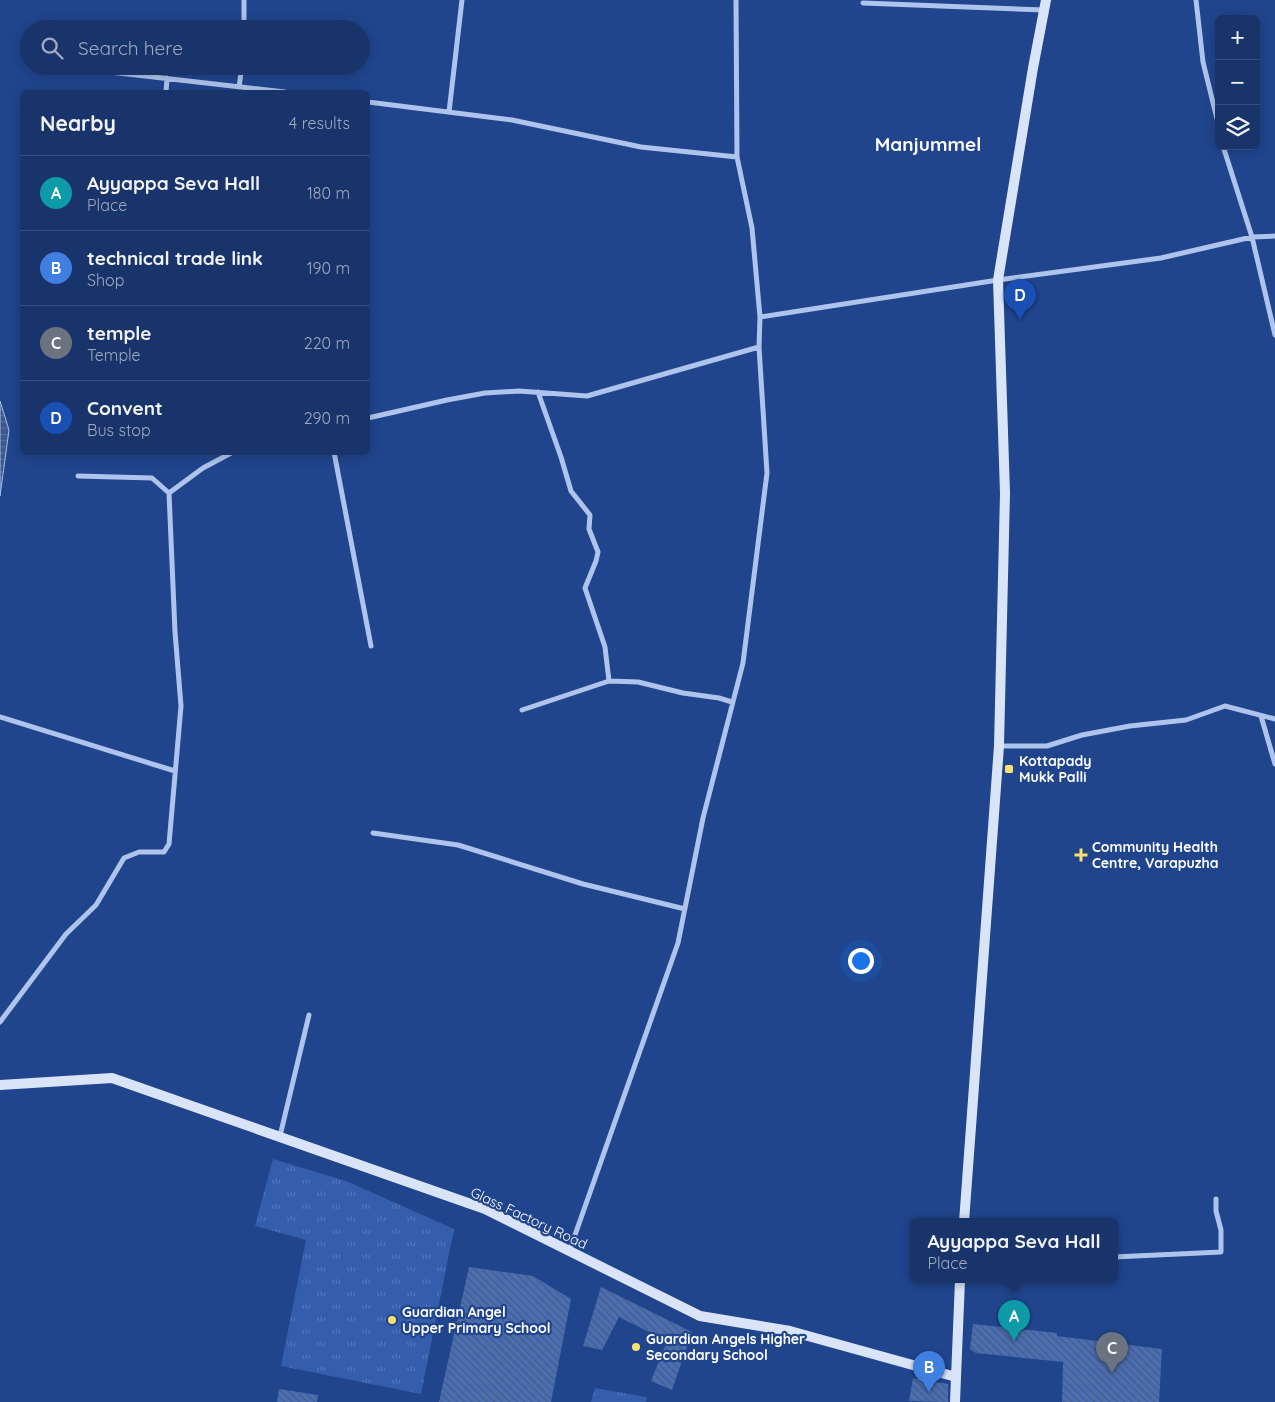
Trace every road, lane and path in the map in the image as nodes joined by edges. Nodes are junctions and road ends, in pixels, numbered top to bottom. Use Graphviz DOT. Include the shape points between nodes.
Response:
graph roads {
  1 [pos="244,0"];
  2 [pos="462,0"];
  3 [pos="736,0"];
  4 [pos="1196,0"];
  5 [pos="863,3"];
  6 [pos="1045,5"];
  7 [pos="244,20"];
  8 [pos="142,75"];
  9 [pos="241,75"];
  10 [pos="167,78"];
  11 [pos="239,87"];
  12 [pos="166,90"];
  13 [pos="264,90"];
  14 [pos="370,102"];
  15 [pos="1215,111"];
  16 [pos="449,112"];
  17 [pos="1224,150"];
  18 [pos="738,157"];
  19 [pos="1275,236"];
  20 [pos="1252,237"];
  21 [pos="998,280"];
  22 [pos="760,317"];
  23 [pos="1275,335"];
  24 [pos="758,347"];
  25 [pos="538,392"];
  26 [pos="370,418"];
  27 [pos="227,455"];
  28 [pos="335,455"];
  29 [pos="78,476"];
  30 [pos="169,493"];
  31 [pos="371,646"];
  32 [pos="609,681"];
  33 [pos="732,702"];
  34 [pos="522,710"];
  35 [pos="1261,716"];
  36 [pos="0,717"];
  37 [pos="1275,719"];
  38 [pos="998,746"];
  39 [pos="1275,764"];
  40 [pos="175,771"];
  41 [pos="373,833"];
  42 [pos="685,909"];
  43 [pos="309,1015"];
  44 [pos="0,1022"];
  45 [pos="0,1086"];
  46 [pos="280,1137"];
  47 [pos="1216,1199"];
  48 [pos="964,1218"];
  49 [pos="569,1252"];
  50 [pos="1118,1257"];
  51 [pos="960,1283"];
  52 [pos="956,1377"];
  53 [pos="955,1402"];
  1 -- 7 [label="street"];
  2 -- 16 [label="street"];
  3 -- 18 [label="street"];
  4 -- 15 [label="street" via="1203,62"];
  5 -- 6 [label="street"];
  6 -- 21 [label="main road"];
  8 -- 10 [label="street"];
  9 -- 11 [label="street"];
  10 -- 11 [label="street"];
  10 -- 12 [label="street"];
  11 -- 13 [label="street"];
  14 -- 16 [label="street"];
  16 -- 18 [label="street" via="512,120 641,147"];
  17 -- 20 [label="street"];
  18 -- 22 [label="street" via="752,228"];
  19 -- 20 [label="street"];
  20 -- 21 [label="street" via="1161,258"];
  20 -- 23 [label="street"];
  21 -- 22 [label="street"];
  21 -- 38 [label="main road" via="1005,493"];
  22 -- 24 [label="street"];
  24 -- 25 [label="street" via="587,396"];
  24 -- 33 [label="street" via="767,473 743,663"];
  25 -- 26 [label="street" via="486,393"];
  25 -- 32 [label="street" via="571,491 590,515 589,529 598,552 585,588 605,647"];
  27 -- 30 [label="street"];
  28 -- 31 [label="street"];
  29 -- 30 [label="street" via="152,478"];
  30 -- 40 [label="street" via="181,706"];
  32 -- 33 [label="street" via="638,682"];
  32 -- 34 [label="street"];
  33 -- 42 [label="street" via="702,818"];
  35 -- 37 [label="street"];
  35 -- 38 [label="street" via="1225,706 1186,720 1130,726 1047,746"];
  35 -- 39 [label="street"];
  36 -- 40 [label="street"];
  38 -- 48 [label="main road"];
  40 -- 44 [label="street" via="169,844 164,852 138,852 124,858 96,904 66,934"];
  41 -- 42 [label="street" via="458,845 583,884"];
  42 -- 49 [label="street" via="678,942"];
  43 -- 46 [label="street"];
  45 -- 46 [label="main road, Glass Factory Road" via="112,1078"];
  46 -- 49 [label="main road, Glass Factory Road" via="485,1209"];
  47 -- 50 [label="street" via="1221,1252"];
  49 -- 52 [label="main road, Glass Factory Road" via="700,1316 790,1331"];
  51 -- 52 [label="main road"];
  52 -- 53 [label="main road"];
}
